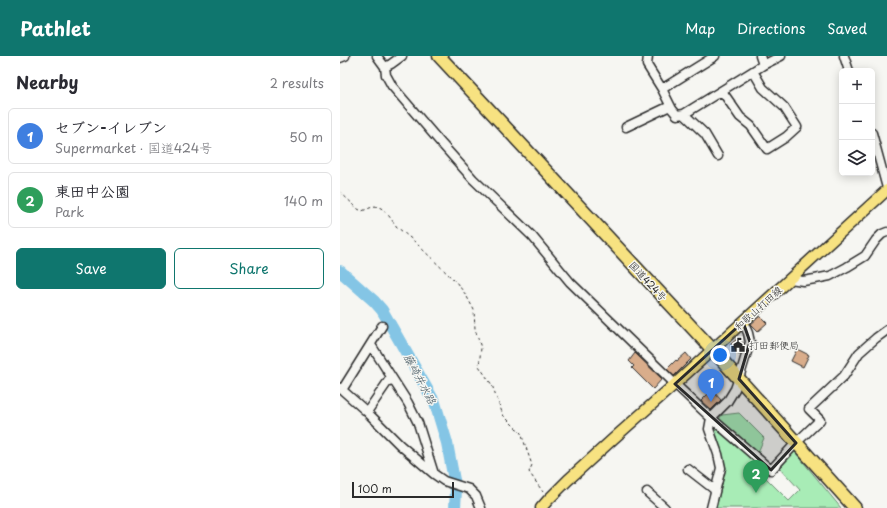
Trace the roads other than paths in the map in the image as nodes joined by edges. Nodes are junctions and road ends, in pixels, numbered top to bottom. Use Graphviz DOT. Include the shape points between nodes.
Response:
graph roads {
  1 [pos="345,56"];
  2 [pos="377,56"];
  3 [pos="402,56"];
  4 [pos="439,56"];
  5 [pos="648,56"];
  6 [pos="715,56"];
  7 [pos="760,56"];
  8 [pos="781,56"];
  9 [pos="844,56"];
  10 [pos="340,58"];
  11 [pos="763,65"];
  12 [pos="385,67"];
  13 [pos="848,68"];
  14 [pos="752,72"];
  15 [pos="662,89"];
  16 [pos="722,91"];
  17 [pos="670,106"];
  18 [pos="684,114"];
  19 [pos="626,127"];
  20 [pos="874,140"];
  21 [pos="718,156"];
  22 [pos="887,189"];
  23 [pos="887,232"];
  24 [pos="790,279"];
  25 [pos="742,322"];
  26 [pos="382,326"];
  27 [pos="887,330"];
  28 [pos="371,345"];
  29 [pos="712,349"];
  30 [pos="391,377"];
  31 [pos="738,379"];
  32 [pos="675,384"];
  33 [pos="341,389"];
  34 [pos="367,412"];
  35 [pos="711,418"];
  36 [pos="796,443"];
  37 [pos="688,470"];
  38 [pos="434,474"];
  39 [pos="715,490"];
  40 [pos="647,492"];
  41 [pos="481,508"];
  42 [pos="542,508"];
  43 [pos="665,508"];
  44 [pos="711,508"];
  45 [pos="855,508"];
  1 -- 10 [label="street"];
  2 -- 12 [label="street"];
  3 -- 12 [label="street"];
  4 -- 29 [label="highway, 国道424号"];
  5 -- 15 [label="street" via="647,64"];
  6 -- 15 [label="street"];
  7 -- 11 [label="street"];
  8 -- 11 [label="street"];
  9 -- 13 [label="street"];
  11 -- 14 [label="street"];
  12 -- 32 [label="street" via="392,86 473,179 532,236 570,282"];
  14 -- 16 [label="street"];
  14 -- 16 [label="street" via="763,88 784,107 796,127 786,137 767,149"];
  15 -- 17 [label="street"];
  16 -- 18 [label="street"];
  17 -- 18 [label="street" via="677,115"];
  17 -- 19 [label="street"];
  18 -- 21 [label="street" via="705,134"];
  20 -- 22 [label="street"];
  22 -- 24 [label="main road, 和歌山打田線"];
  23 -- 24 [label="street" via="876,240 865,256 847,268 830,276 815,279"];
  24 -- 25 [label="main road, 和歌山打田線"];
  25 -- 29 [label="main road, 和歌山打田線"];
  25 -- 31 [label="street" via="750,342"];
  26 -- 28 [label="street"];
  27 -- 36 [label="street" via="859,353 844,376 809,409 820,420"];
  28 -- 30 [label="street"];
  28 -- 33 [label="street"];
  29 -- 31 [label="highway, 国道424号"];
  29 -- 32 [label="main road, 和歌山打田線"];
  30 -- 34 [label="street"];
  30 -- 38 [label="street" via="418,423"];
  31 -- 35 [label="street" via="727,402"];
  31 -- 36 [label="highway, 国道424号"];
  32 -- 35 [label="street"];
  32 -- 42 [label="main road, 和歌山打田線" via="613,439"];
  33 -- 34 [label="street"];
  34 -- 38 [label="street"];
  35 -- 36 [label="street" via="771,470"];
  35 -- 39 [label="street" via="709,429 720,468"];
  36 -- 45 [label="highway, 国道424号"];
  37 -- 39 [label="street"];
  38 -- 41 [label="street" via="440,479 469,489 476,496"];
  39 -- 44 [label="street"];
  40 -- 43 [label="street"];
}
